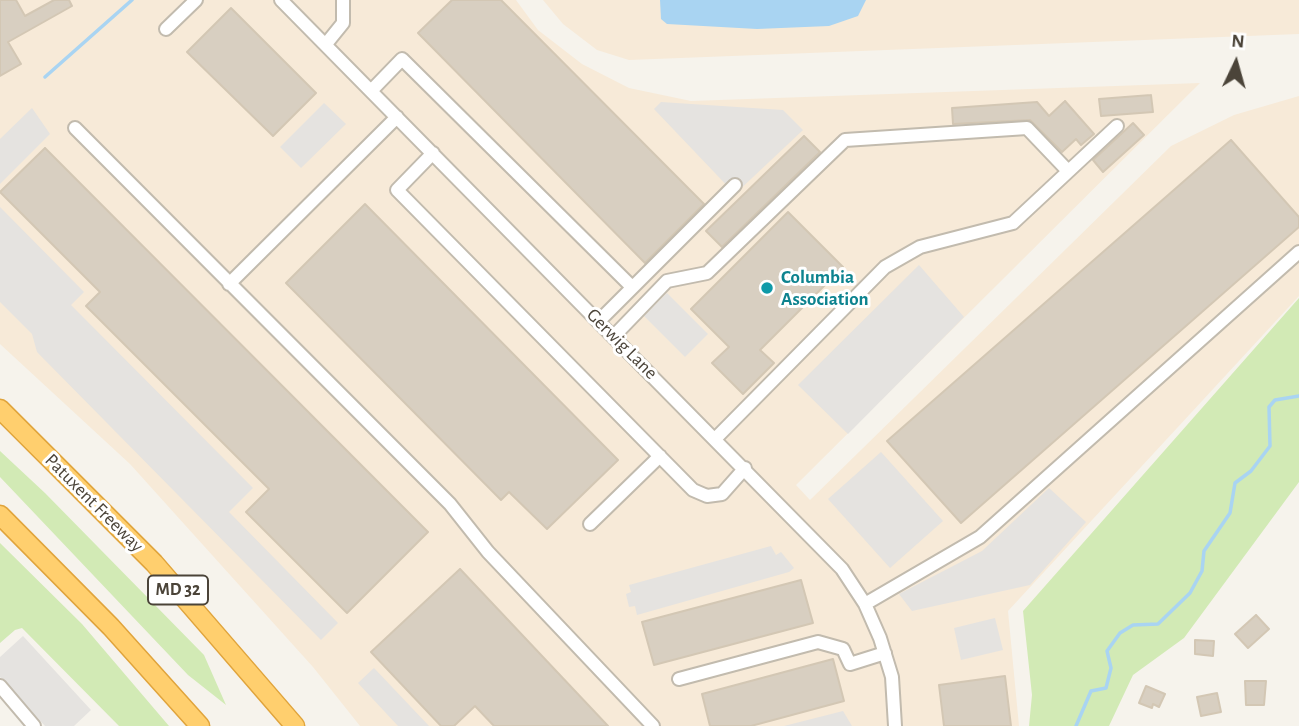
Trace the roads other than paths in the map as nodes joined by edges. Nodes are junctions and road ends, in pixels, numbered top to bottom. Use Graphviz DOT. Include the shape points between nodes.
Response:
graph roads {
  1 [pos="196,0"];
  2 [pos="281,0"];
  3 [pos="343,0"];
  4 [pos="166,29"];
  5 [pos="326,44"];
  6 [pos="371,91"];
  7 [pos="397,117"];
  8 [pos="1116,126"];
  9 [pos="75,128"];
  10 [pos="433,153"];
  11 [pos="1068,171"];
  12 [pos="734,186"];
  13 [pos="1299,251"];
  14 [pos="229,284"];
  15 [pos="632,288"];
  16 [pos="599,321"];
  17 [pos="614,336"];
  18 [pos="0,409"];
  19 [pos="716,438"];
  20 [pos="660,456"];
  21 [pos="745,468"];
  22 [pos="0,515"];
  23 [pos="590,524"];
  24 [pos="865,604"];
  25 [pos="885,653"];
  26 [pos="680,679"];
  27 [pos="0,687"];
  28 [pos="34,726"];
  29 [pos="200,726"];
  30 [pos="295,726"];
  31 [pos="653,726"];
  32 [pos="895,726"];
  1 -- 4 [label="street"];
  2 -- 5 [label="street, Gerwig Lane"];
  3 -- 5 [label="street" via="342,23"];
  5 -- 6 [label="street, Gerwig Lane"];
  6 -- 7 [label="street, Gerwig Lane"];
  6 -- 15 [label="street" via="402,59"];
  7 -- 10 [label="street, Gerwig Lane"];
  7 -- 14 [label="street"];
  8 -- 11 [label="street"];
  9 -- 14 [label="street"];
  10 -- 16 [label="street, Gerwig Lane"];
  10 -- 20 [label="street" via="397,190"];
  11 -- 17 [label="street" via="1027,128 845,140 706,273 667,281"];
  11 -- 19 [label="street" via="1013,223 920,247 885,267"];
  12 -- 15 [label="street"];
  13 -- 24 [label="street" via="979,537"];
  14 -- 31 [label="street" via="450,503 488,552"];
  15 -- 16 [label="street"];
  16 -- 17 [label="street, Gerwig Lane"];
  17 -- 19 [label="street, Gerwig Lane"];
  18 -- 30 [label="highway, Patuxent Freeway / MD 32" via="154,564"];
  19 -- 21 [label="street, Gerwig Lane"];
  20 -- 21 [label="street" via="693,490 706,496 722,494"];
  20 -- 23 [label="street"];
  21 -- 24 [label="street, Gerwig Lane" via="825,549"];
  22 -- 29 [label="highway" via="103,618"];
  24 -- 25 [label="street, Gerwig Lane"];
  25 -- 26 [label="street" via="850,664 843,649 818,642"];
  25 -- 32 [label="street, Gerwig Lane"];
  27 -- 28 [label="street"];
}
